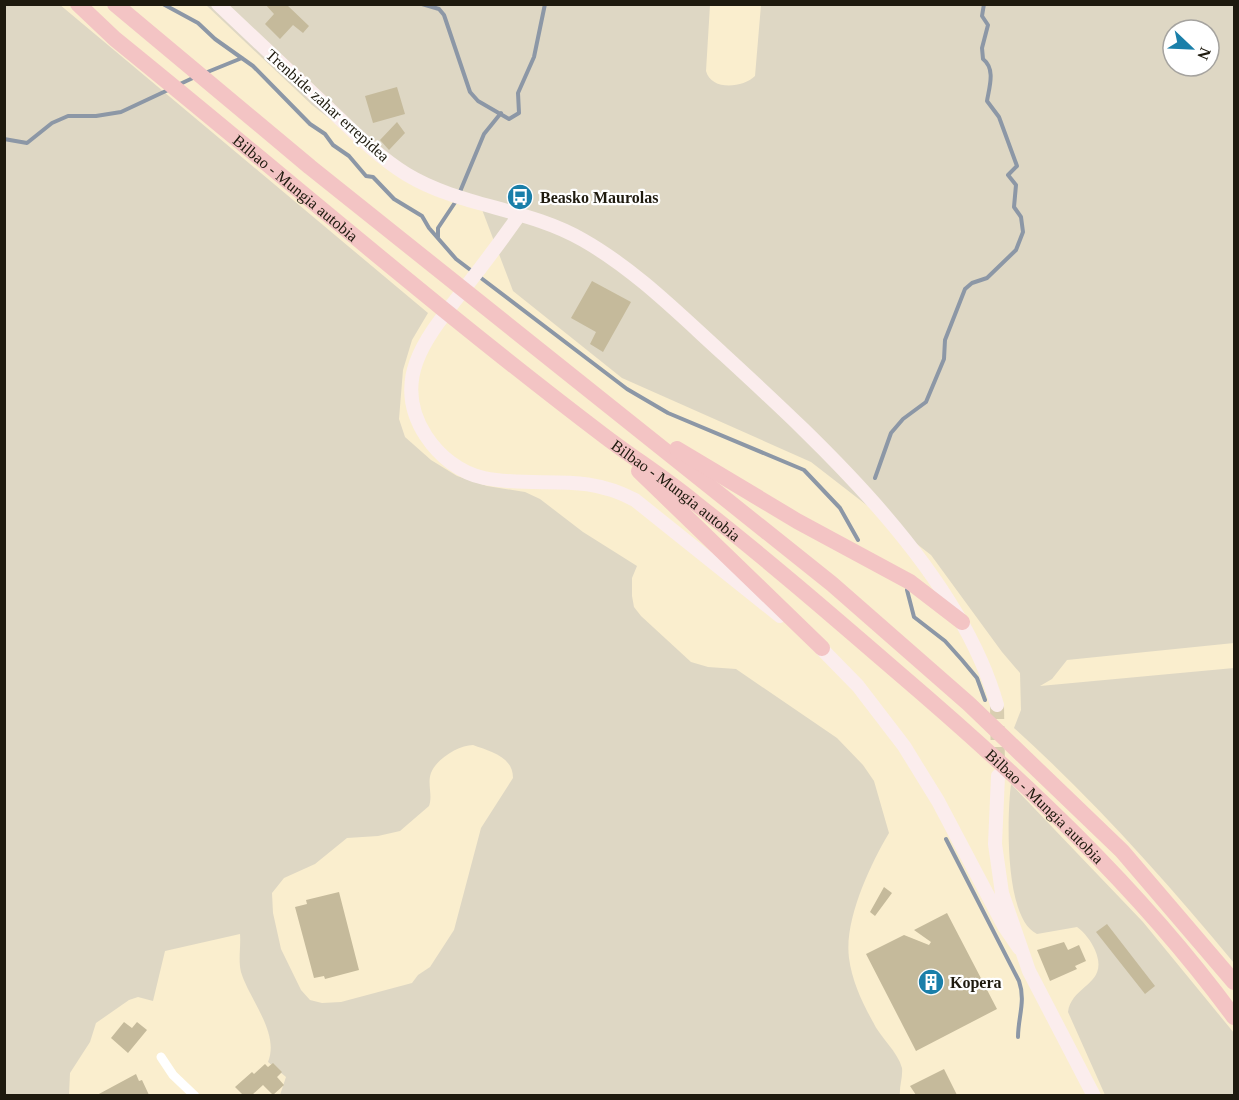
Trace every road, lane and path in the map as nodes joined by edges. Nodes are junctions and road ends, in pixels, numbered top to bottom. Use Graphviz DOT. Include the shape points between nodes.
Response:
graph roads {
  1 [pos="78,4"];
  2 [pos="115,4"];
  3 [pos="218,4"];
  4 [pos="520,214"];
  5 [pos="602,435"];
  6 [pos="657,442"];
  7 [pos="962,622"];
  8 [pos="822,648"];
  9 [pos="997,705"];
  10 [pos="998,776"];
  11 [pos="1019,948"];
  12 [pos="1234,982"];
  13 [pos="1234,1017"];
  14 [pos="161,1057"];
  15 [pos="195,1095"];
  16 [pos="1094,1095"];
  1 -- 5 [label="highway, Bilbao - Mungia autobia" via="174,87"];
  2 -- 6 [label="highway, Bilbao - Mungia autobia" via="310,167"];
  3 -- 4 [label="street, Trenbide zahar errepidea" via="387,161 409,176 448,193"];
  4 -- 7 [label="street, Trenbide zahar errepidea" via="551,223 585,241 630,271 694,328 851,481 921,563"];
  4 -- 8 [label="street" via="424,342 411,380 414,418 435,450 465,472 483,478 524,483 589,483 612,488 657,516"];
  5 -- 8 [label="highway"];
  5 -- 13 [label="highway, Bilbao - Mungia autobia" via="693,500 1022,780 1129,890"];
  6 -- 7 [label="highway" via="681,450 797,521 910,582"];
  6 -- 12 [label="highway, Bilbao - Mungia autobia" via="832,584 1022,753 1122,851"];
  7 -- 9 [label="street, Trenbide zahar errepidea" via="980,656"];
  8 -- 11 [label="street" via="858,686 904,746"];
  10 -- 11 [label="street" via="998,876"];
  11 -- 16 [label="street"];
  14 -- 15 [label="street" via="173,1075"];
}
